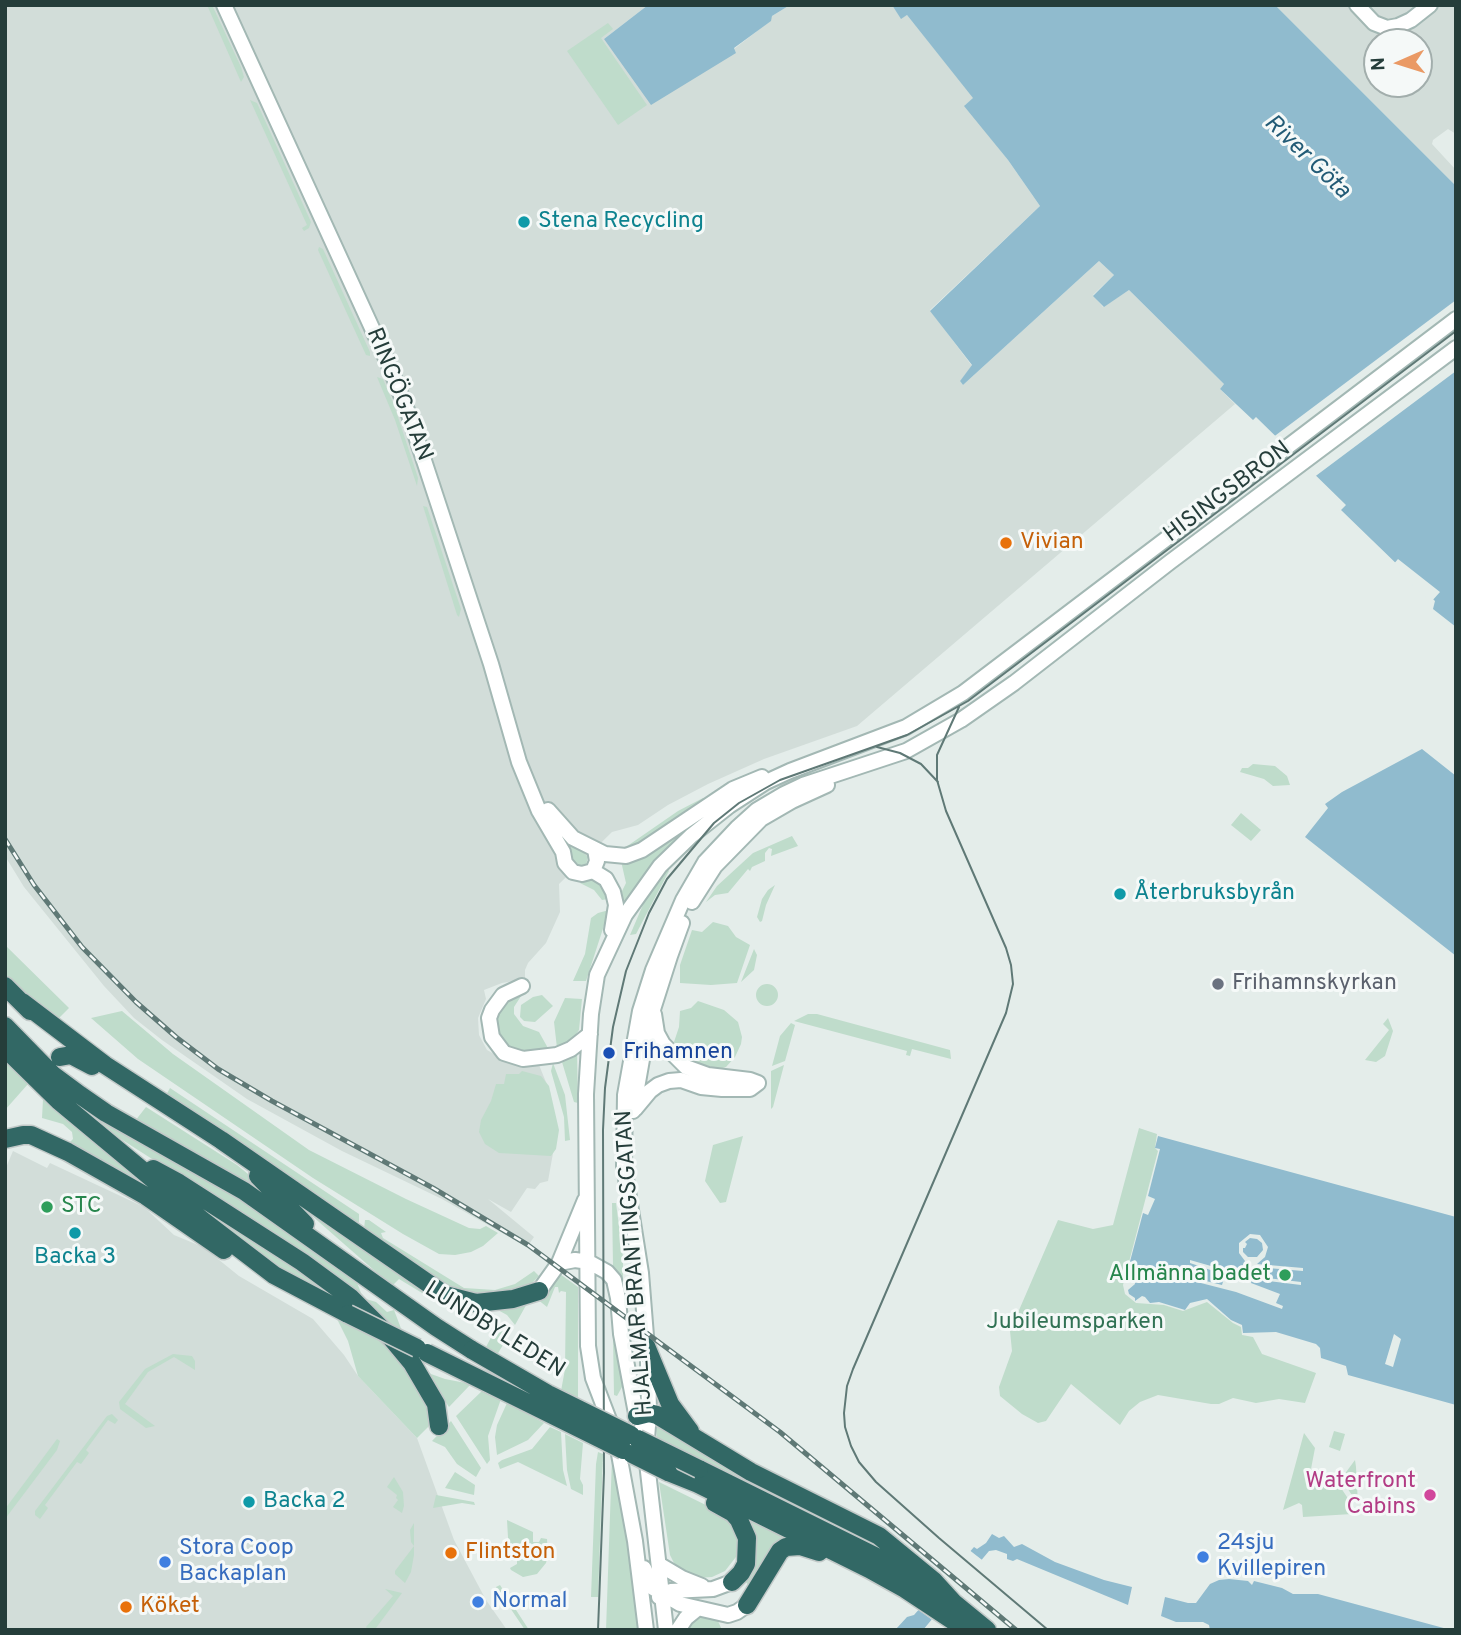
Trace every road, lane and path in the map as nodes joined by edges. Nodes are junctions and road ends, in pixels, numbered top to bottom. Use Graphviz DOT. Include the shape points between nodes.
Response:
graph roads {
  1 [pos="224,5"];
  2 [pos="1357,5"];
  3 [pos="1430,5"];
  4 [pos="1456,319"];
  5 [pos="1456,348"];
  6 [pos="1000,667"];
  7 [pos="1014,682"];
  8 [pos="887,758"];
  9 [pos="790,771"];
  10 [pos="535,798"];
  11 [pos="595,849"];
  12 [pos="593,871"];
  13 [pos="608,949"];
  14 [pos="5,986"];
  15 [pos="522,986"];
  16 [pos="22,1002"];
  17 [pos="653,1009"];
  18 [pos="5,1026"];
  19 [pos="590,1034"];
  20 [pos="5,1048"];
  21 [pos="633,1111"];
  22 [pos="623,1136"];
  23 [pos="5,1139"];
  24 [pos="120,1152"];
  25 [pos="588,1196"];
  26 [pos="328,1250"];
  27 [pos="589,1262"];
  28 [pos="559,1263"];
  29 [pos="274,1275"];
  30 [pos="539,1291"];
  31 [pos="646,1346"];
  32 [pos="643,1414"];
  33 [pos="439,1426"];
  34 [pos="694,1436"];
  35 [pos="616,1438"];
  36 [pos="697,1482"];
  37 [pos="635,1541"];
  38 [pos="660,1564"];
  39 [pos="732,1582"];
  40 [pos="896,1584"];
  41 [pos="709,1589"];
  42 [pos="928,1590"];
  43 [pos="663,1595"];
  44 [pos="747,1605"];
  45 [pos="697,1609"];
  46 [pos="645,1614"];
  47 [pos="959,1616"];
  48 [pos="646,1630"];
  49 [pos="666,1630"];
  50 [pos="678,1630"];
  51 [pos="988,1630"];
  1 -- 10 [label="main road, RINGÖGATAN" via="409,415 519,762"];
  2 -- 3 [label="main road" via="1374,23 1387,28 1411,20"];
  4 -- 6 [label="main road, HISINGSBRON"];
  5 -- 7 [label="main road, HISINGSBRON"];
  6 -- 9 [label="main road, HJALMAR BRANTINGSGATAN" via="906,727"];
  7 -- 8 [label="main road, HJALMAR BRANTINGSGATAN" via="935,736"];
  8 -- 17 [label="main road" via="867,771 792,801 761,819 733,846 686,913"];
  8 -- 22 [label="main road, HJALMAR BRANTINGSGATAN" via="803,785 770,802 705,862 665,940 641,1006 625,1095"];
  9 -- 11 [label="main road" via="733,789 636,853 617,856"];
  9 -- 13 [label="main road, HJALMAR BRANTINGSGATAN" via="766,782 691,835 642,890"];
  10 -- 11 [label="main road, RINGÖGATAN" via="573,838"];
  10 -- 12 [label="main road, RINGÖGATAN" via="569,869 577,874"];
  11 -- 12 [label="main road"];
  12 -- 13 [label="main road" via="606,879 614,897 616,912"];
  13 -- 19 [label="main road, HJALMAR BRANTINGSGATAN" via="597,975"];
  14 -- 16 [label="highway"];
  15 -- 19 [label="main road" via="503,995 489,1018 492,1037 504,1053 523,1059 546,1058 571,1049"];
  16 -- 26 [label="highway" via="60,1042 64,1058 91,1065 234,1158 273,1189"];
  16 -- 30 [label="highway" via="106,1065 445,1295 476,1303"];
  17 -- 21 [label="main road"];
  17 -- 21 [label="main road" via="657,1033 678,1061 699,1073 758,1083 750,1089 731,1089 669,1082 650,1091"];
  18 -- 26 [label="highway, LUNDBYLEDEN" via="80,1095 244,1191"];
  19 -- 25 [label="main road, HJALMAR BRANTINGSGATAN"];
  20 -- 24 [label="highway, LUNDBYLEDEN"];
  21 -- 22 [label="main road"];
  22 -- 31 [label="main road, HJALMAR BRANTINGSGATAN"];
  23 -- 29 [label="highway" via="31,1135 68,1152 146,1196 230,1255"];
  24 -- 29 [label="highway, LUNDBYLEDEN"];
  24 -- 33 [label="highway" via="179,1183 351,1298 412,1363 436,1404"];
  25 -- 27 [label="main road, HJALMAR BRANTINGSGATAN"];
  25 -- 28 [label="main road"];
  26 -- 36 [label="highway, LUNDBYLEDEN, bridge" via="472,1350"];
  27 -- 28 [label="main road, HJALMAR BRANTINGSGATAN"];
  27 -- 32 [label="main road, HJALMAR BRANTINGSGATAN" via="610,1274 617,1289 621,1334"];
  27 -- 35 [label="main road, HJALMAR BRANTINGSGATAN" via="590,1367"];
  28 -- 30 [label="main road"];
  29 -- 36 [label="highway, LUNDBYLEDEN, bridge" via="668,1472"];
  31 -- 32 [label="main road, HJALMAR BRANTINGSGATAN"];
  31 -- 34 [label="highway" via="670,1404"];
  32 -- 34 [label="highway"];
  32 -- 35 [label="main road, HJALMAR BRANTINGSGATAN" via="630,1420"];
  32 -- 38 [label="main road, HJALMAR BRANTINGSGATAN"];
  34 -- 42 [label="highway" via="751,1472 879,1536"];
  35 -- 37 [label="main road, HJALMAR BRANTINGSGATAN"];
  36 -- 39 [label="highway" via="733,1513 743,1528 748,1545 746,1564"];
  36 -- 40 [label="highway, LUNDBYLEDEN"];
  36 -- 42 [label="highway, LUNDBYLEDEN" via="891,1564"];
  37 -- 43 [label="main road" via="650,1582"];
  37 -- 46 [label="main road, HJALMAR BRANTINGSGATAN"];
  38 -- 41 [label="main road"];
  38 -- 43 [label="main road, HJALMAR BRANTINGSGATAN"];
  39 -- 41 [label="main road"];
  40 -- 42 [label="highway, LUNDBYLEDEN"];
  40 -- 44 [label="highway" via="877,1581 811,1548 795,1546 776,1555"];
  41 -- 43 [label="main road"];
  42 -- 47 [label="highway, LUNDBYLEDEN"];
  43 -- 45 [label="main road"];
  43 -- 46 [label="main road" via="652,1601"];
  43 -- 49 [label="main road, HJALMAR BRANTINGSGATAN"];
  44 -- 45 [label="main road" via="728,1615"];
  45 -- 50 [label="main road"];
  46 -- 48 [label="main road, HJALMAR BRANTINGSGATAN"];
  47 -- 51 [label="highway, LUNDBYLEDEN"];
}
